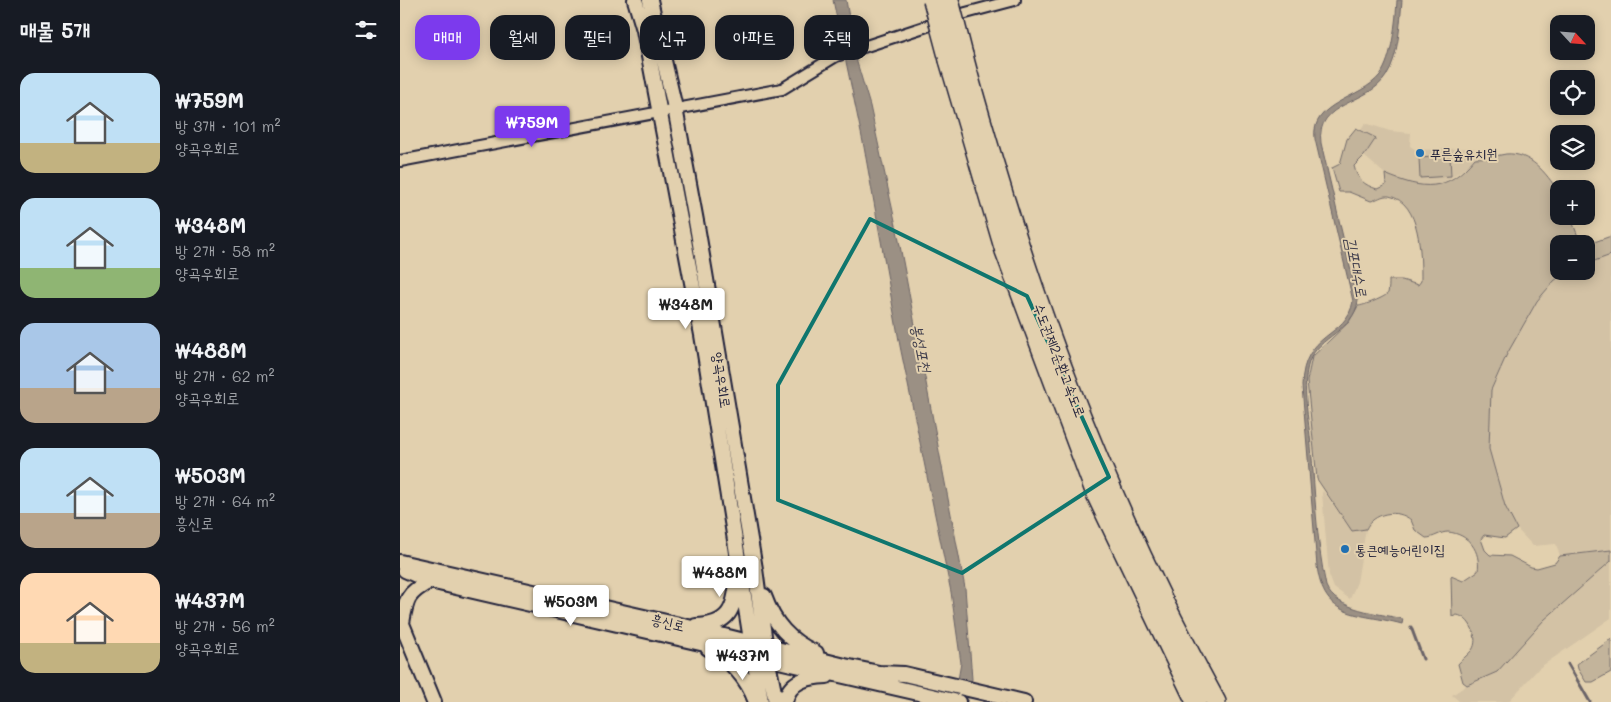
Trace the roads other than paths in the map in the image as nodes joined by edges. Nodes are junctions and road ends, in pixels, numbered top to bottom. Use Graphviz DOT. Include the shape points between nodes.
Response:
graph roads {
  1 [pos="635,0"];
  2 [pos="650,0"];
  3 [pos="933,0"];
  4 [pos="949,0"];
  5 [pos="1015,0"];
  6 [pos="962,14"];
  7 [pos="927,26"];
  8 [pos="956,57"];
  9 [pos="675,108"];
  10 [pos="659,111"];
  11 [pos="400,161"];
  12 [pos="400,552"];
  13 [pos="738,557"];
  14 [pos="400,562"];
  15 [pos="400,568"];
  16 [pos="755,569"];
  17 [pos="433,576"];
  18 [pos="401,621"];
  19 [pos="684,626"];
  20 [pos="692,640"];
  21 [pos="759,650"];
  22 [pos="842,670"];
  23 [pos="954,701"];
  24 [pos="434,702"];
  25 [pos="756,702"];
  26 [pos="761,702"];
  27 [pos="776,702"];
  28 [pos="785,702"];
  29 [pos="1024,702"];
  30 [pos="1196,702"];
  31 [pos="1216,702"];
  1 -- 10 [label="main road, 양곡우회로"];
  2 -- 9 [label="main road, 양곡우회로"];
  3 -- 8 [label="highway, 수도권제2순환고속도로, bridge"];
  4 -- 8 [label="highway, 수도권제2순환고속도로, bridge"];
  5 -- 6 [label="street"];
  7 -- 9 [label="street" via="836,56 782,89"];
  8 -- 30 [label="highway, 수도권제2순환고속도로" via="1005,251 1092,485"];
  8 -- 31 [label="highway, 수도권제2순환고속도로" via="1042,314 1110,489 1176,630"];
  9 -- 10 [label="street"];
  9 -- 16 [label="main road, 양곡우회로"];
  10 -- 11 [label="street"];
  10 -- 13 [label="main road, 양곡우회로" via="702,335"];
  12 -- 17 [label="main road"];
  13 -- 19 [label="main road" via="735,598 728,616 703,626"];
  13 -- 21 [label="main road, 양곡우회로"];
  14 -- 17 [label="main road, 흥신로"];
  15 -- 17 [label="main road, 흥신로"];
  16 -- 21 [label="main road, 양곡우회로"];
  16 -- 22 [label="main road" via="768,609 778,627 806,649"];
  17 -- 18 [label="main road" via="411,592 405,601"];
  17 -- 19 [label="main road, 흥신로"];
  17 -- 20 [label="main road, 흥신로"];
  18 -- 24 [label="main road"];
  19 -- 21 [label="main road, 흥신로"];
  20 -- 21 [label="main road, 흥신로"];
  20 -- 25 [label="main road" via="732,664"];
  21 -- 22 [label="main road, 흥신로"];
  21 -- 26 [label="main road, 양곡우회로"];
  21 -- 27 [label="main road, 양곡우회로"];
  22 -- 23 [label="main road, 흥신로"];
  22 -- 28 [label="main road" via="799,681 789,690"];
  22 -- 29 [label="main road, 흥신로" via="904,674"];
}
